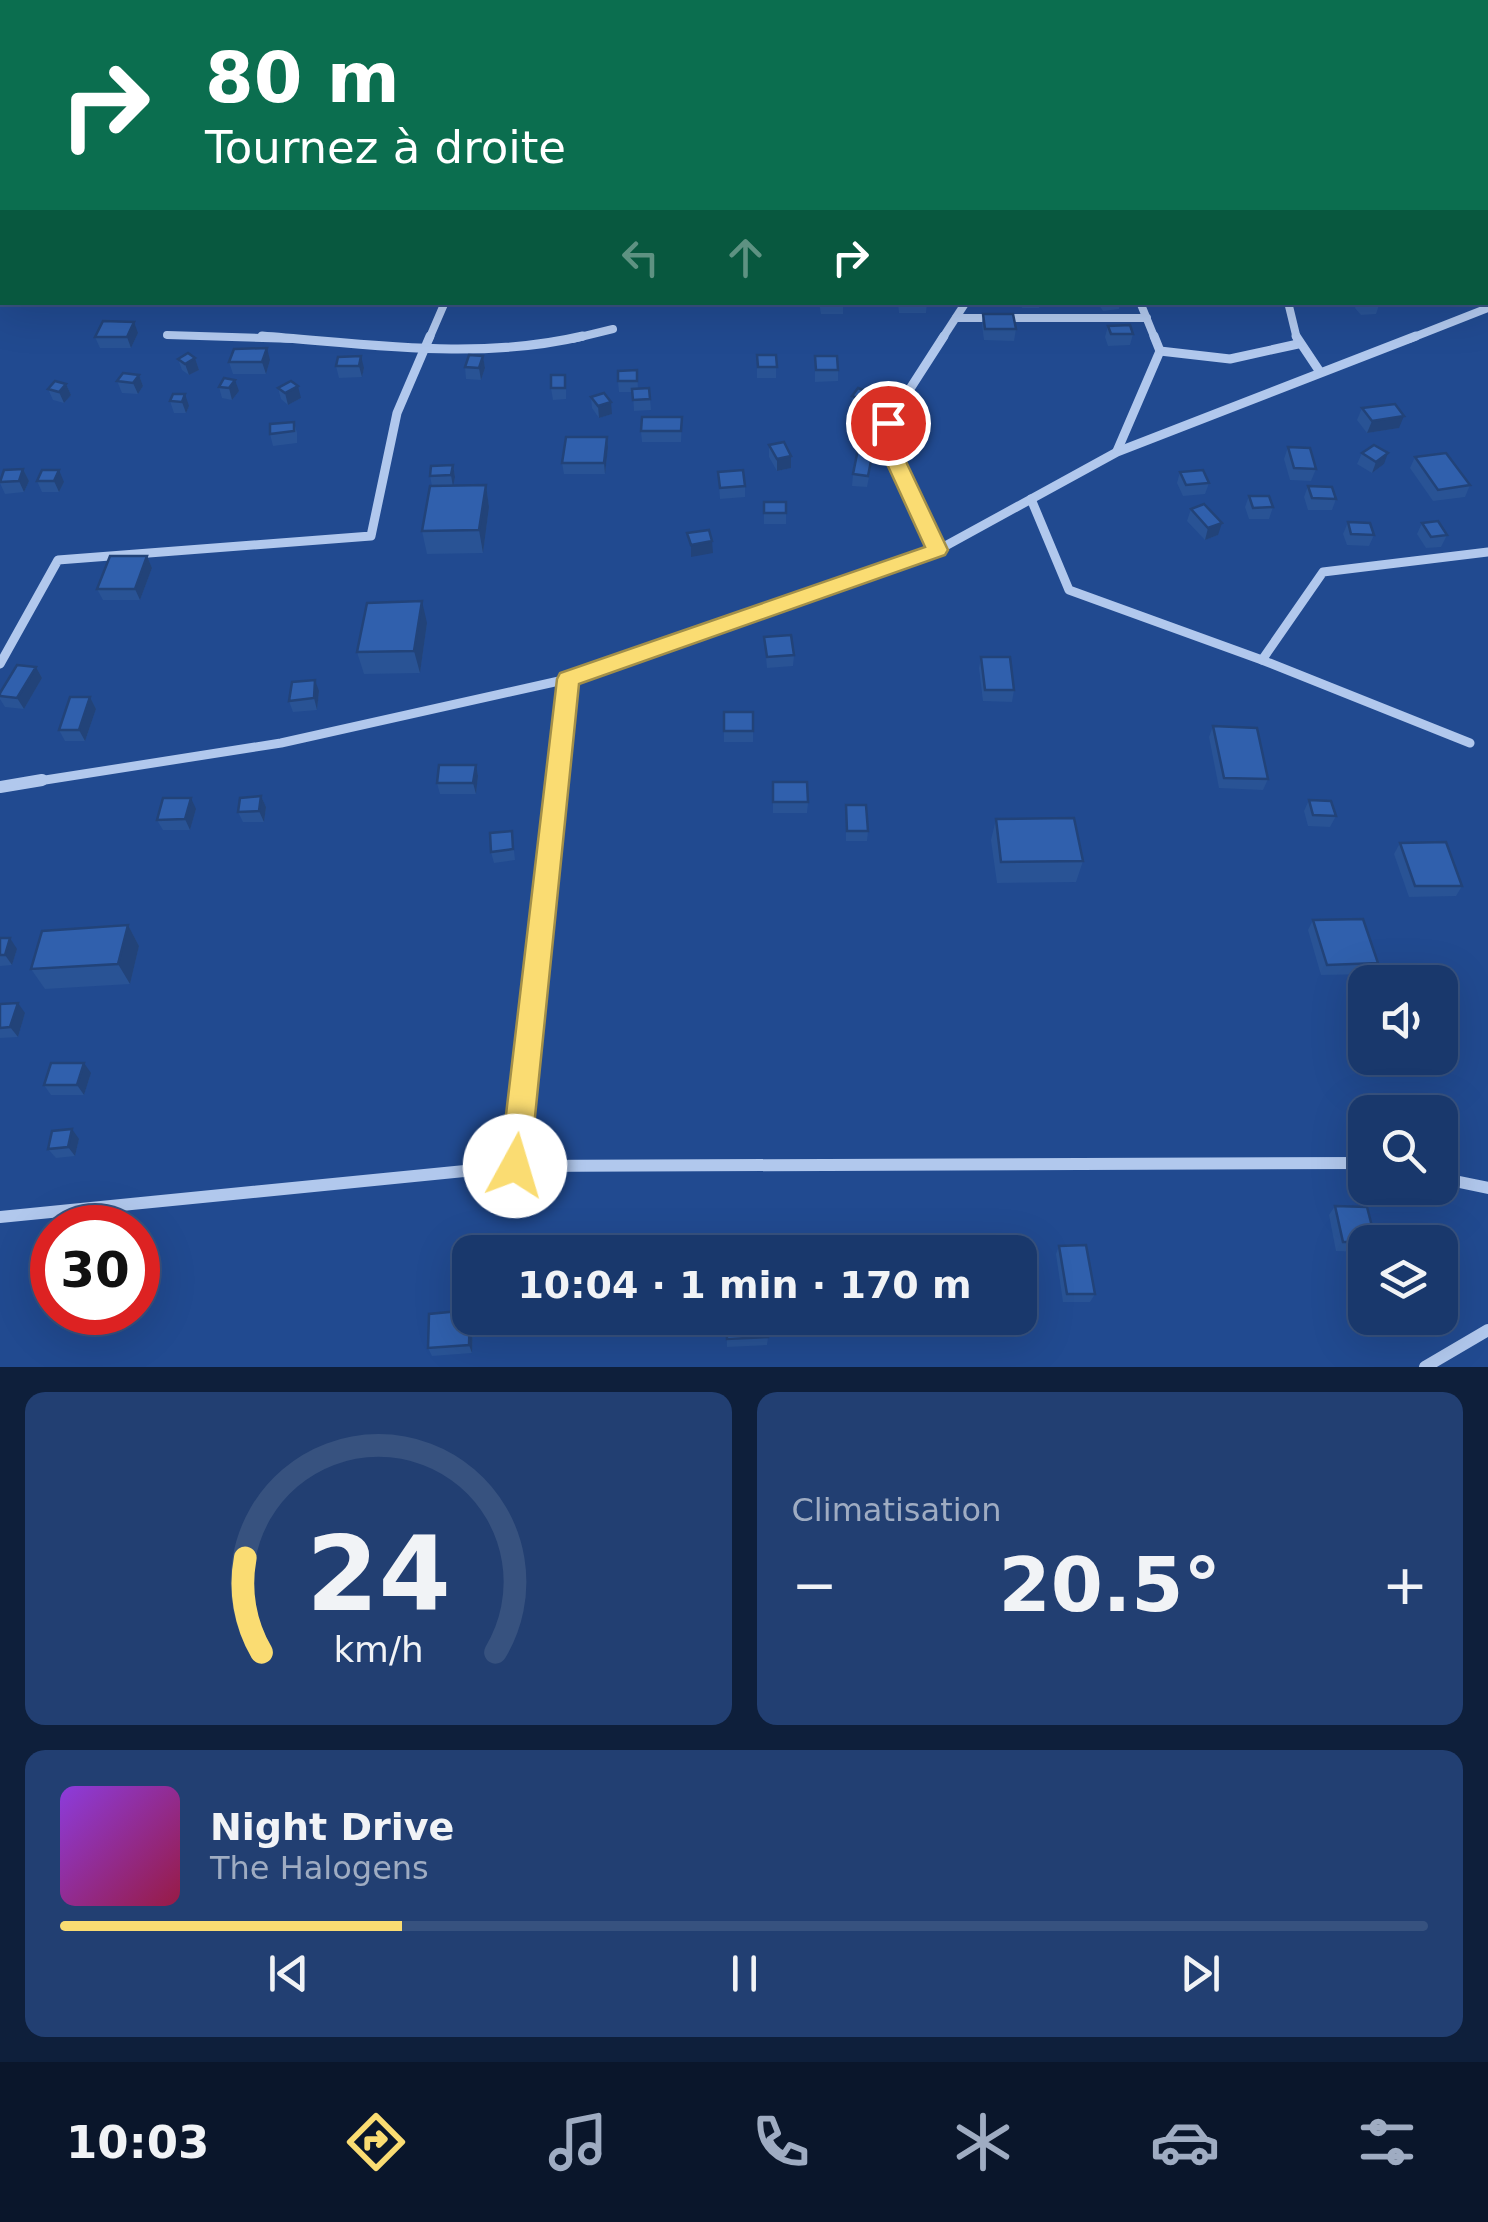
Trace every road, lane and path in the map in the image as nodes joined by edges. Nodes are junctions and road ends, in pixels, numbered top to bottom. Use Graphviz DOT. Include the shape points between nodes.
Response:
graph roads {
  1 [pos="444,305"];
  2 [pos="964,305"];
  3 [pos="1141,305"];
  4 [pos="1289,305"];
  5 [pos="1488,308"];
  6 [pos="956,318"];
  7 [pos="1146,318"];
  8 [pos="613,328"];
  9 [pos="167,335"];
  10 [pos="1298,344"];
  11 [pos="424,348"];
  12 [pos="1160,351"];
  13 [pos="1320,372"];
  14 [pos="1117,452"];
  15 [pos="1031,499"];
  16 [pos="938,550"];
  17 [pos="1488,552"];
  18 [pos="1262,660"];
  19 [pos="0,664"];
  20 [pos="568,679"];
  21 [pos="1470,744"];
  22 [pos="0,787"];
  23 [pos="1348,1163"];
  24 [pos="515,1166"];
  25 [pos="1458,1182"];
  26 [pos="1488,1188"];
  27 [pos="0,1218"];
  28 [pos="1488,1330"];
  29 [pos="1425,1367"];
  1 -- 11 [label="street"];
  2 -- 6 [label="street"];
  3 -- 7 [label="street"];
  4 -- 10 [label="street"];
  5 -- 13 [label="street"];
  6 -- 7 [label="street"];
  6 -- 16 [label="street" via="888,423 891,451"];
  7 -- 12 [label="street"];
  8 -- 11 [label="street" via="545,345"];
  9 -- 11 [label="street"];
  10 -- 12 [label="street" via="1226,360"];
  10 -- 13 [label="street"];
  11 -- 19 [label="street" via="397,412 372,536 58,560"];
  12 -- 14 [label="street"];
  13 -- 14 [label="street"];
  14 -- 15 [label="street"];
  15 -- 16 [label="street"];
  15 -- 18 [label="street" via="1069,590"];
  16 -- 20 [label="street"];
  17 -- 18 [label="street" via="1322,572"];
  18 -- 21 [label="street"];
  20 -- 22 [label="street" via="281,744"];
  20 -- 24 [label="street"];
  23 -- 24 [label="street"];
  24 -- 27 [label="street"];
  25 -- 26 [label="street"];
  28 -- 29 [label="street"];
}
